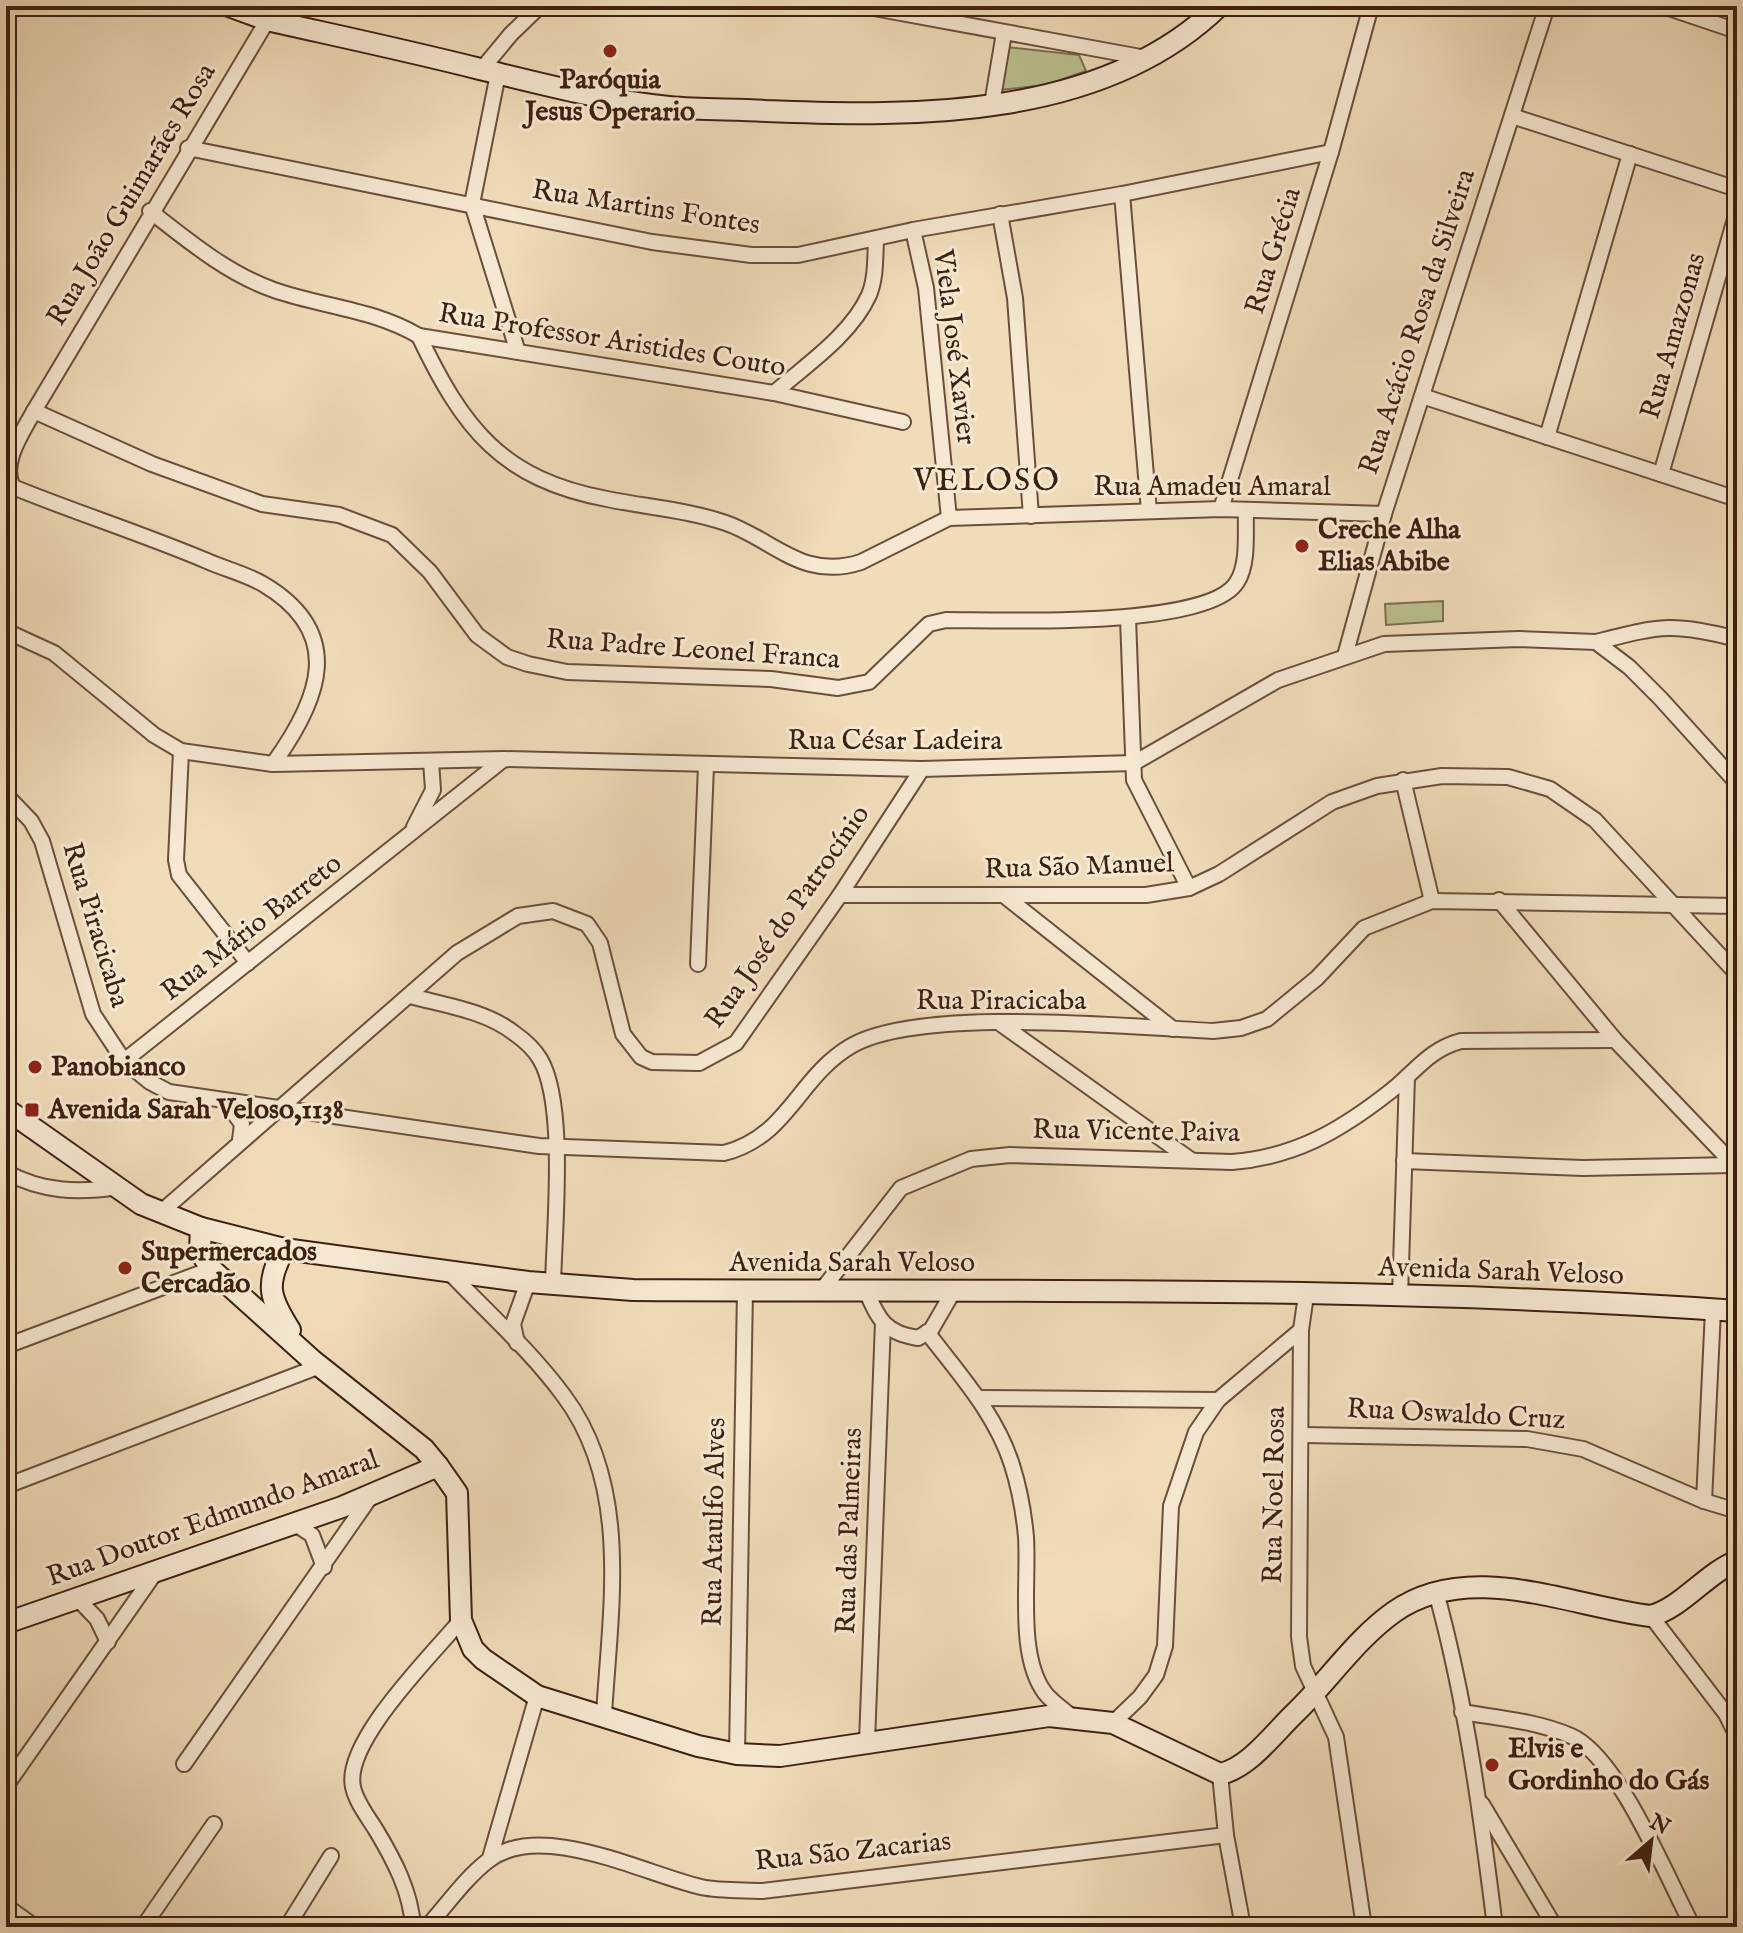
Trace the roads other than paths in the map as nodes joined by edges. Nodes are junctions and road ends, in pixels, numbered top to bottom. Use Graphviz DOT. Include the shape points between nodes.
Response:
graph roads {
  1 [pos="229,6"];
  2 [pos="540,6"];
  3 [pos="863,6"];
  4 [pos="1219,6"];
  5 [pos="1371,6"];
  6 [pos="1547,6"];
  7 [pos="1663,6"];
  8 [pos="272,13"];
  9 [pos="1737,31"];
  10 [pos="1004,33"];
  11 [pos="1147,58"];
  12 [pos="490,72"];
  13 [pos="992,104"];
  14 [pos="1512,116"];
  15 [pos="188,148"];
  16 [pos="1331,152"];
  17 [pos="1630,154"];
  18 [pos="1737,189"];
  19 [pos="1122,194"];
  20 [pos="472,204"];
  21 [pos="150,211"];
  22 [pos="1737,212"];
  23 [pos="1000,214"];
  24 [pos="913,230"];
  25 [pos="876,240"];
  26 [pos="419,336"];
  27 [pos="517,349"];
  28 [pos="774,393"];
  29 [pos="1422,396"];
  30 [pos="34,411"];
  31 [pos="903,422"];
  32 [pos="1547,437"];
  33 [pos="1661,474"];
  34 [pos="1737,499"];
  35 [pos="1221,509"];
  36 [pos="1246,510"];
  37 [pos="1149,511"];
  38 [pos="1384,514"];
  39 [pos="1031,516"];
  40 [pos="949,518"];
  41 [pos="1128,618"];
  42 [pos="6,631"];
  43 [pos="1737,639"];
  44 [pos="1596,642"];
  45 [pos="1345,656"];
  46 [pos="181,751"];
  47 [pos="504,759"];
  48 [pos="431,761"];
  49 [pos="1134,763"];
  50 [pos="273,764"];
  51 [pos="706,766"];
  52 [pos="922,769"];
  53 [pos="1403,780"];
  54 [pos="1737,783"];
  55 [pos="6,795"];
  56 [pos="410,835"];
  57 [pos="1189,888"];
  58 [pos="840,895"];
  59 [pos="1006,897"];
  60 [pos="1046,897"];
  61 [pos="1499,900"];
  62 [pos="1432,901"];
  63 [pos="1737,906"];
  64 [pos="1677,907"];
  65 [pos="1041,925"];
  66 [pos="248,963"];
  67 [pos="698,964"];
  68 [pos="1737,974"];
  69 [pos="410,996"];
  70 [pos="1001,1023"];
  71 [pos="1173,1029"];
  72 [pos="1615,1040"];
  73 [pos="124,1061"];
  74 [pos="1407,1077"];
  75 [pos="224,1101"];
  76 [pos="6,1109"];
  77 [pos="275,1110"];
  78 [pos="240,1140"];
  79 [pos="556,1147"];
  80 [pos="1191,1160"];
  81 [pos="1404,1161"];
  82 [pos="1735,1166"];
  83 [pos="6,1172"];
  84 [pos="118,1187"];
  85 [pos="160,1213"];
  86 [pos="201,1228"];
  87 [pos="284,1249"];
  88 [pos="447,1271"];
  89 [pos="216,1274"];
  90 [pos="528,1282"];
  91 [pos="271,1284"];
  92 [pos="553,1285"];
  93 [pos="745,1290"];
  94 [pos="821,1291"];
  95 [pos="866,1291"];
  96 [pos="953,1292"];
  97 [pos="1306,1295"];
  98 [pos="1400,1297"];
  99 [pos="1713,1310"];
  100 [pos="1737,1311"];
  101 [pos="883,1322"];
  102 [pos="1301,1330"];
  103 [pos="927,1332"];
  104 [pos="8,1342"];
  105 [pos="517,1344"];
  106 [pos="303,1351"];
  107 [pos="320,1366"];
  108 [pos="978,1398"];
  109 [pos="1218,1400"];
  110 [pos="1303,1435"];
  111 [pos="438,1466"];
  112 [pos="6,1486"];
  113 [pos="372,1494"];
  114 [pos="1704,1501"];
  115 [pos="1737,1511"];
  116 [pos="292,1522"];
  117 [pos="1737,1561"];
  118 [pos="324,1567"];
  119 [pos="158,1568"];
  120 [pos="1436,1592"];
  121 [pos="76,1597"];
  122 [pos="1651,1616"];
  123 [pos="461,1620"];
  124 [pos="6,1623"];
  125 [pos="108,1642"];
  126 [pos="1314,1694"];
  127 [pos="537,1696"];
  128 [pos="1462,1712"];
  129 [pos="604,1715"];
  130 [pos="1072,1717"];
  131 [pos="1113,1723"];
  132 [pos="1737,1736"];
  133 [pos="867,1742"];
  134 [pos="737,1754"];
  135 [pos="184,1764"];
  136 [pos="1220,1774"];
  137 [pos="6,1786"];
  138 [pos="1479,1799"];
  139 [pos="214,1824"];
  140 [pos="1226,1835"];
  141 [pos="331,1856"];
  142 [pos="490,1858"];
  143 [pos="6,1906"];
  144 [pos="35,1927"];
  145 [pos="143,1927"];
  146 [pos="287,1927"];
  147 [pos="413,1927"];
  148 [pos="427,1927"];
  149 [pos="1243,1927"];
  150 [pos="1364,1927"];
  151 [pos="1495,1927"];
  152 [pos="1555,1927"];
  153 [pos="1693,1927"];
  1 -- 8 [label="main road"];
  2 -- 12 [label="street" via="511,34"];
  3 -- 10 [label="street"];
  4 -- 11 [label="main road" via="1182,38"];
  5 -- 16 [label="street, Rua Grécia"];
  6 -- 14 [label="street, Rua Acácio Rosa da Silveira"];
  7 -- 9 [label="street"];
  8 -- 12 [label="main road"];
  8 -- 15 [label="street, Rua João Guimarães Rosa"];
  10 -- 11 [label="street"];
  10 -- 13 [label="street"];
  11 -- 13 [label="main road" via="1049,95"];
  12 -- 13 [label="main road" via="671,107 828,113 921,112"];
  12 -- 20 [label="street"];
  14 -- 17 [label="street"];
  14 -- 29 [label="street, Rua Acácio Rosa da Silveira"];
  15 -- 20 [label="street, Rua Martins Fontes"];
  15 -- 21 [label="street, Rua João Guimarães Rosa"];
  16 -- 19 [label="street, Rua Martins Fontes"];
  16 -- 35 [label="street, Rua Grécia"];
  17 -- 18 [label="street"];
  17 -- 32 [label="street"];
  19 -- 23 [label="street, Rua Martins Fontes"];
  19 -- 37 [label="street"];
  20 -- 25 [label="street, Rua Martins Fontes" via="652,242 751,255 798,255"];
  20 -- 27 [label="street"];
  21 -- 26 [label="street, Rua Professor Aristides Couto" via="207,254 265,286 376,315"];
  21 -- 30 [label="street, Rua João Guimarães Rosa"];
  22 -- 33 [label="street, Rua Amazonas"];
  23 -- 24 [label="street, Rua Martins Fontes"];
  23 -- 39 [label="street" via="1015,298"];
  24 -- 25 [label="street, Rua Martins Fontes"];
  24 -- 40 [label="street, Viela José Xavier" via="926,288"];
  25 -- 28 [label="street" via="868,296 823,351"];
  26 -- 27 [label="street, Rua Professor Aristides Couto"];
  26 -- 40 [label="street, Rua Amadeu Amaral" via="446,393 473,429 516,465 562,488 725,523 780,554 834,568 861,562"];
  27 -- 28 [label="street, Rua Professor Aristides Couto"];
  28 -- 31 [label="street, Rua Professor Aristides Couto"];
  29 -- 32 [label="street"];
  29 -- 38 [label="street, Rua Acácio Rosa da Silveira"];
  30 -- 41 [label="street, Rua Padre Leonel Franca" via="152,464 262,504 339,515 392,535 430,572 477,635 499,653 567,672 771,679 838,688 869,682 929,624"];
  30 -- 50 [label="street" via="13,452 13,487 260,582 303,617 318,658 315,685 299,728"];
  32 -- 33 [label="street"];
  33 -- 34 [label="street"];
  35 -- 36 [label="street, Rua Amadeu Amaral"];
  35 -- 37 [label="street, Rua Amadeu Amaral"];
  36 -- 38 [label="street, Rua Amadeu Amaral"];
  36 -- 41 [label="street, Rua Padre Leonel Franca" via="1238,580 1219,597"];
  37 -- 39 [label="street, Rua Amadeu Amaral"];
  38 -- 45 [label="street, Rua Acácio Rosa da Silveira"];
  39 -- 40 [label="street, Rua Amadeu Amaral"];
  41 -- 49 [label="street"];
  42 -- 46 [label="street, Rua César Ladeira" via="54,653"];
  43 -- 44 [label="street, Rua César Ladeira" via="1687,626 1662,626"];
  44 -- 45 [label="street, Rua César Ladeira" via="1384,644"];
  44 -- 54 [label="street" via="1629,667"];
  45 -- 49 [label="street, Rua César Ladeira" via="1278,680"];
  46 -- 50 [label="street, Rua César Ladeira"];
  46 -- 66 [label="street" via="179,875"];
  47 -- 48 [label="street, Rua César Ladeira"];
  47 -- 51 [label="street, Rua César Ladeira"];
  47 -- 56 [label="street, Rua Mário Barreto"];
  48 -- 50 [label="street, Rua César Ladeira"];
  48 -- 56 [label="street, Rua Mário Barreto" via="433,790"];
  49 -- 52 [label="street, Rua César Ladeira"];
  49 -- 57 [label="street" via="1134,780"];
  51 -- 52 [label="street, Rua César Ladeira"];
  51 -- 67 [label="street"];
  52 -- 58 [label="street, Rua José do Patrocínio"];
  53 -- 57 [label="street, Rua São Manuel" via="1332,802"];
  53 -- 62 [label="street"];
  53 -- 64 [label="street, Rua São Manuel" via="1508,777 1550,789 1595,820"];
  55 -- 73 [label="street, Rua Piracicaba" via="42,841 93,1014"];
  56 -- 66 [label="street, Rua Mário Barreto"];
  57 -- 60 [label="street, Rua São Manuel" via="1146,895"];
  58 -- 59 [label="street, Rua São Manuel"];
  58 -- 69 [label="street, Rua José do Patrocínio" via="736,1043 699,1063 641,1057 623,1034 600,943 587,924 568,914 518,916 457,953"];
  59 -- 60 [label="street, Rua São Manuel"];
  59 -- 65 [label="street"];
  60 -- 65 [label="street"];
  61 -- 62 [label="street, Rua Piracicaba"];
  61 -- 64 [label="street, Rua Piracicaba"];
  61 -- 72 [label="street"];
  62 -- 71 [label="street, Rua Piracicaba" via="1364,928 1317,978 1267,1019 1241,1028"];
  63 -- 64 [label="street, Rua Piracicaba"];
  64 -- 68 [label="street, Rua São Manuel"];
  65 -- 71 [label="street"];
  66 -- 73 [label="street, Rua Mário Barreto"];
  69 -- 77 [label="street, Rua José do Patrocínio"];
  69 -- 79 [label="street" via="482,1016 531,1047 547,1078"];
  70 -- 71 [label="street, Rua Piracicaba"];
  70 -- 79 [label="street, Rua Piracicaba" via="905,1027 854,1044 820,1071 758,1141 739,1149 724,1153"];
  70 -- 80 [label="street"];
  72 -- 74 [label="street, Rua Vicente Paiva" via="1461,1041 1434,1050"];
  72 -- 82 [label="street"];
  73 -- 75 [label="street, Rua Piracicaba" via="169,1092"];
  74 -- 80 [label="street, Rua Vicente Paiva" via="1296,1152 1232,1162"];
  74 -- 81 [label="street"];
  75 -- 77 [label="street, Rua Piracicaba"];
  75 -- 78 [label="street" via="242,1124"];
  76 -- 84 [label="main road, Avenida Sarah Veloso"];
  77 -- 78 [label="street, Rua José do Patrocínio"];
  77 -- 79 [label="street, Rua Piracicaba"];
  78 -- 85 [label="street, Rua José do Patrocínio"];
  79 -- 92 [label="street"];
  80 -- 94 [label="street, Rua Vicente Paiva" via="1010,1155 941,1169 901,1188"];
  81 -- 82 [label="street" via="1583,1168"];
  81 -- 98 [label="street"];
  83 -- 84 [label="street" via="61,1191"];
  84 -- 85 [label="main road, Avenida Sarah Veloso"];
  85 -- 86 [label="main road, Avenida Sarah Veloso"];
  86 -- 87 [label="main road, Avenida Sarah Veloso"];
  86 -- 89 [label="main road" via="200,1251"];
  87 -- 88 [label="main road, Avenida Sarah Veloso"];
  87 -- 91 [label="main road"];
  88 -- 90 [label="main road, Avenida Sarah Veloso"];
  88 -- 105 [label="street"];
  89 -- 91 [label="main road" via="246,1288"];
  89 -- 104 [label="street"];
  89 -- 106 [label="main road"];
  90 -- 92 [label="main road, Avenida Sarah Veloso"];
  90 -- 105 [label="street" via="513,1324"];
  91 -- 106 [label="main road" via="274,1307"];
  92 -- 93 [label="main road, Avenida Sarah Veloso"];
  93 -- 94 [label="main road, Avenida Sarah Veloso"];
  93 -- 134 [label="street, Rua Ataulfo Alves"];
  94 -- 95 [label="main road, Avenida Sarah Veloso"];
  95 -- 96 [label="main road, Avenida Sarah Veloso"];
  95 -- 101 [label="street"];
  96 -- 97 [label="main road, Avenida Sarah Veloso"];
  96 -- 103 [label="street"];
  97 -- 98 [label="main road, Avenida Sarah Veloso"];
  97 -- 102 [label="street, Rua Noel Rosa"];
  98 -- 99 [label="main road, Avenida Sarah Veloso"];
  99 -- 100 [label="main road, Avenida Sarah Veloso"];
  99 -- 114 [label="street"];
  101 -- 103 [label="street" via="897,1335 918,1338"];
  101 -- 133 [label="street, Rua das Palmeiras"];
  102 -- 109 [label="street"];
  102 -- 110 [label="street, Rua Noel Rosa"];
  103 -- 108 [label="street"];
  105 -- 129 [label="street" via="565,1397 604,1482 612,1551"];
  106 -- 107 [label="main road"];
  107 -- 111 [label="main road"];
  107 -- 112 [label="street"];
  108 -- 109 [label="street"];
  108 -- 130 [label="street" via="1012,1467 1026,1536 1026,1617 1033,1667 1045,1692"];
  109 -- 131 [label="street" via="1196,1432 1171,1506 1165,1646 1156,1675"];
  110 -- 114 [label="street, Rua Oswaldo Cruz" via="1527,1439 1583,1449"];
  110 -- 126 [label="street, Rua Noel Rosa" via="1299,1637"];
  111 -- 113 [label="main road, Rua Doutor Edmundo Amaral"];
  111 -- 123 [label="main road" via="457,1493"];
  113 -- 116 [label="main road, Rua Doutor Edmundo Amaral"];
  113 -- 118 [label="street"];
  114 -- 115 [label="street, Rua Oswaldo Cruz"];
  116 -- 118 [label="street" via="312,1535"];
  116 -- 119 [label="main road, Rua Doutor Edmundo Amaral"];
  117 -- 122 [label="main road"];
  118 -- 135 [label="street"];
  119 -- 121 [label="main road, Rua Doutor Edmundo Amaral"];
  119 -- 125 [label="street"];
  120 -- 122 [label="main road" via="1504,1588"];
  120 -- 126 [label="main road" via="1393,1613"];
  120 -- 128 [label="street"];
  121 -- 124 [label="main road, Rua Doutor Edmundo Amaral"];
  121 -- 125 [label="street" via="97,1619"];
  122 -- 132 [label="street"];
  123 -- 127 [label="main road" via="473,1649"];
  123 -- 147 [label="street" via="381,1716 352,1773 358,1801 402,1879"];
  125 -- 137 [label="street"];
  126 -- 136 [label="main road" via="1242,1763"];
  126 -- 150 [label="street, Rua Noel Rosa" via="1336,1737"];
  127 -- 129 [label="main road"];
  127 -- 142 [label="street"];
  128 -- 138 [label="street"];
  128 -- 153 [label="street" via="1535,1724 1574,1737 1599,1755"];
  129 -- 134 [label="main road"];
  130 -- 131 [label="main road"];
  130 -- 133 [label="main road"];
  131 -- 136 [label="main road"];
  133 -- 134 [label="main road" via="780,1756"];
  136 -- 140 [label="street"];
  138 -- 151 [label="street"];
  138 -- 152 [label="street"];
  139 -- 145 [label="street"];
  140 -- 142 [label="street, Rua São Zacarias" via="762,1891 706,1888 576,1847 521,1849"];
  140 -- 149 [label="street"];
  141 -- 146 [label="street"];
  142 -- 148 [label="street"];
  143 -- 144 [label="street"];
}
